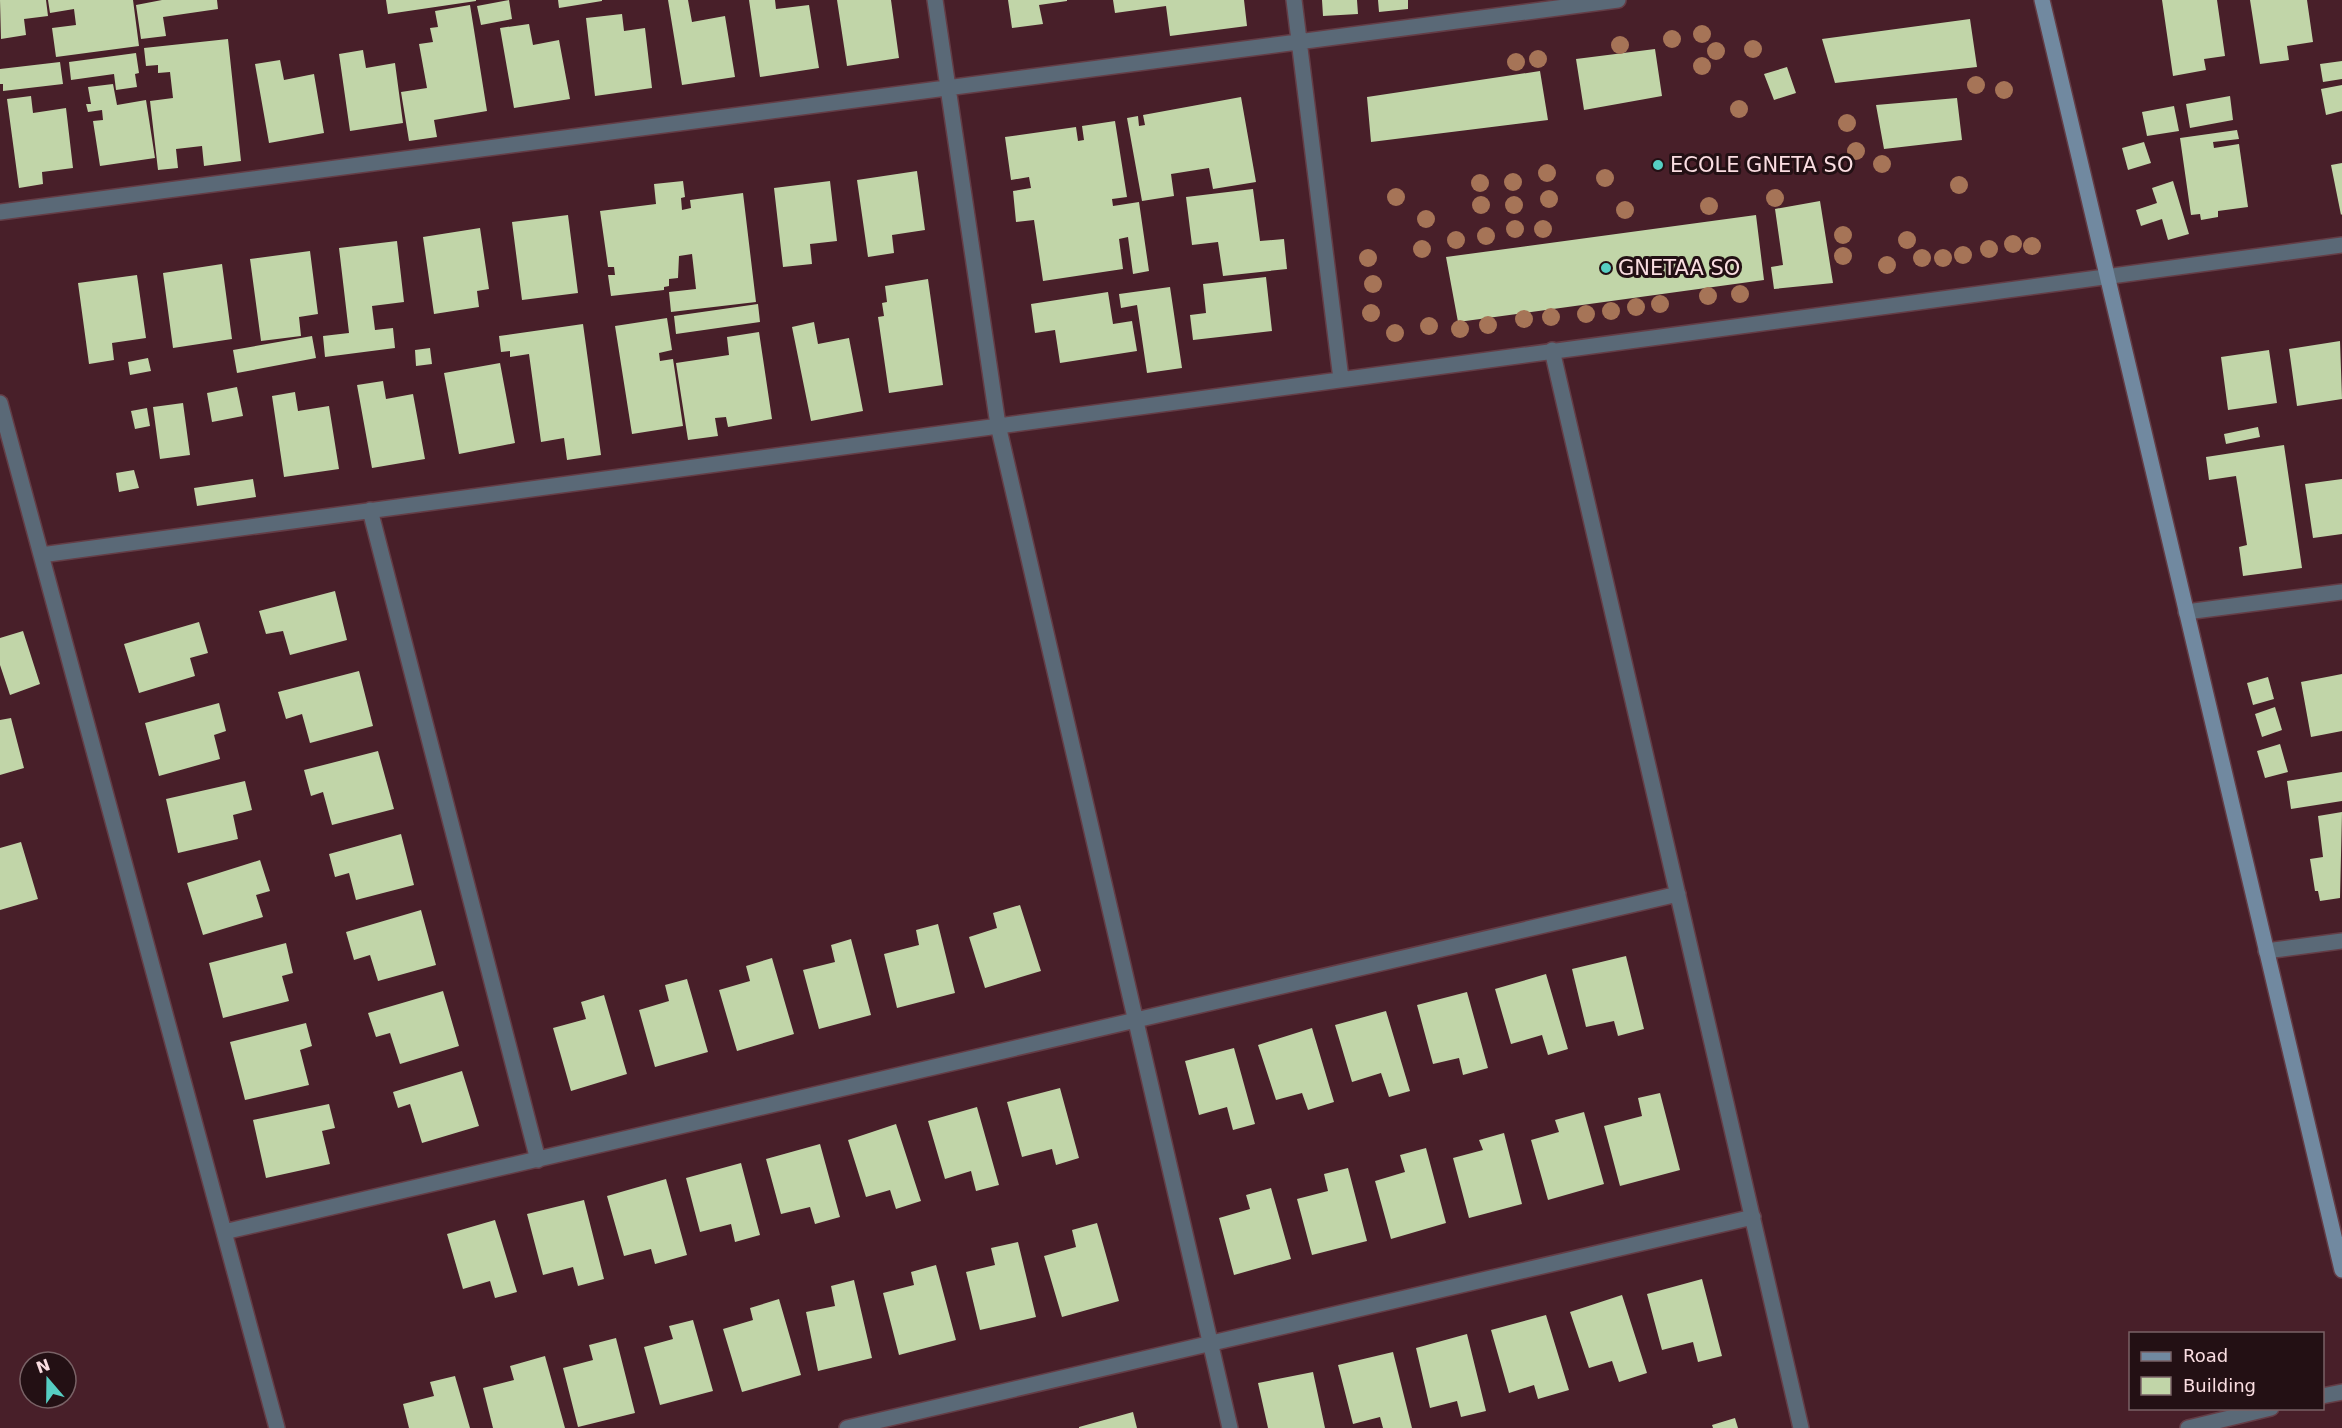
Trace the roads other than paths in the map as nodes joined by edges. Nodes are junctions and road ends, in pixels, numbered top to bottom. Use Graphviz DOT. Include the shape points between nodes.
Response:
graph roads {
  1 [pos="935,0"];
  2 [pos="1294,0"];
  3 [pos="1618,0"];
  4 [pos="2042,0"];
  5 [pos="1299,42"];
  6 [pos="946,88"];
  7 [pos="0,212"];
  8 [pos="2342,244"];
  9 [pos="2106,276"];
  10 [pos="1552,350"];
  11 [pos="1341,379"];
  12 [pos="0,403"];
  13 [pos="998,425"];
  14 [pos="370,510"];
  15 [pos="41,555"];
  16 [pos="2342,591"];
  17 [pos="2186,612"];
  18 [pos="1678,894"];
  19 [pos="2342,941"];
  20 [pos="2266,951"];
  21 [pos="1136,1020"];
  22 [pos="538,1160"];
  23 [pos="1753,1217"];
  24 [pos="224,1232"];
  25 [pos="2342,1270"];
  26 [pos="1210,1344"];
  27 [pos="2342,1392"];
  28 [pos="2324,1396"];
  29 [pos="2263,1410"];
  30 [pos="277,1428"];
  31 [pos="848,1428"];
  32 [pos="1230,1428"];
  33 [pos="1801,1428"];
  34 [pos="2188,1428"];
  1 -- 6 [label="street"];
  2 -- 5 [label="street"];
  3 -- 5 [label="street"];
  4 -- 9 [label="street"];
  5 -- 6 [label="street"];
  5 -- 11 [label="street"];
  6 -- 7 [label="street"];
  6 -- 13 [label="street"];
  8 -- 9 [label="street"];
  9 -- 10 [label="street"];
  9 -- 17 [label="street"];
  10 -- 11 [label="street"];
  10 -- 18 [label="street"];
  11 -- 13 [label="street"];
  12 -- 15 [label="street"];
  13 -- 14 [label="street"];
  13 -- 21 [label="street"];
  14 -- 15 [label="street"];
  14 -- 22 [label="street"];
  15 -- 24 [label="street"];
  16 -- 17 [label="street"];
  17 -- 20 [label="street"];
  18 -- 21 [label="street"];
  18 -- 23 [label="street"];
  19 -- 20 [label="street"];
  20 -- 25 [label="street"];
  21 -- 22 [label="street"];
  21 -- 26 [label="street"];
  22 -- 24 [label="street"];
  23 -- 26 [label="street"];
  23 -- 33 [label="street"];
  24 -- 30 [label="street"];
  26 -- 31 [label="street"];
  26 -- 32 [label="street"];
  27 -- 28 [label="street"];
  29 -- 34 [label="street"];
}
